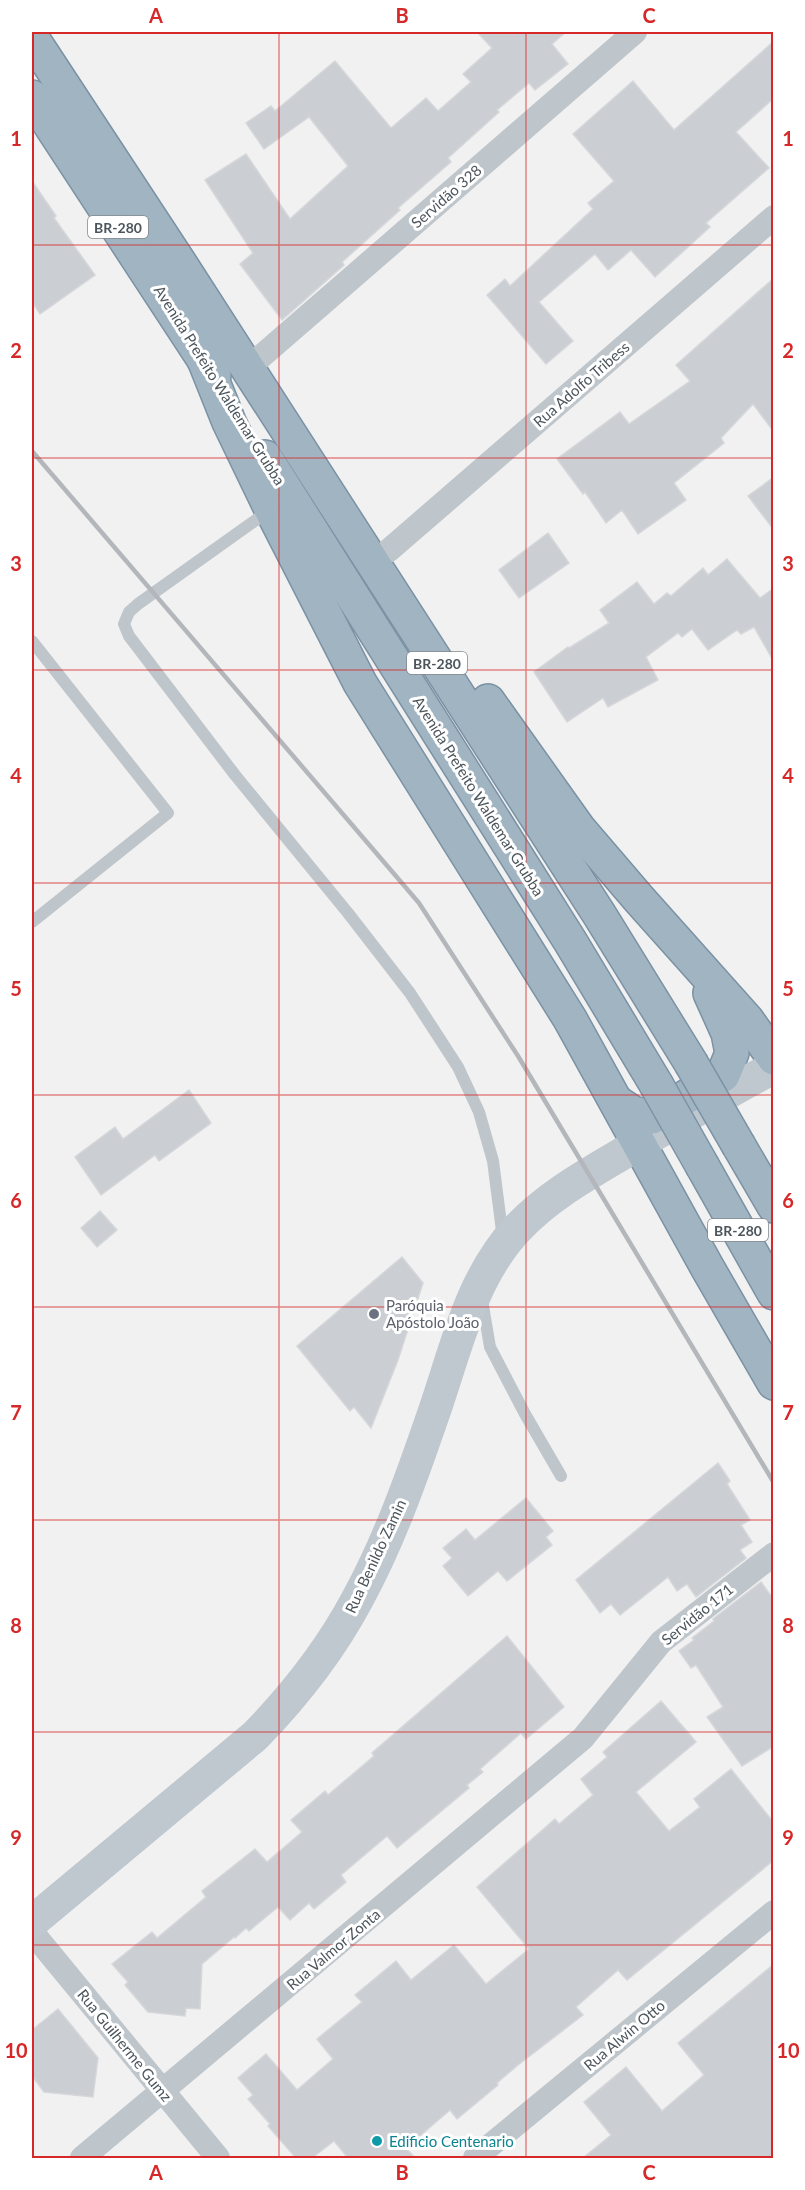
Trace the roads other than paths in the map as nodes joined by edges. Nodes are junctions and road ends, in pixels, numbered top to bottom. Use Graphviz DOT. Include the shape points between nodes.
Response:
graph roads {
  1 [pos="635,32"];
  2 [pos="32,38"];
  3 [pos="32,97"];
  4 [pos="774,217"];
  5 [pos="181,265"];
  6 [pos="203,357"];
  7 [pos="256,361"];
  8 [pos="271,509"];
  9 [pos="388,550"];
  10 [pos="32,641"];
  11 [pos="32,922"];
  12 [pos="685,951"];
  13 [pos="774,1058"];
  14 [pos="774,1067"];
  15 [pos="618,1103"];
  16 [pos="640,1143"];
  17 [pos="774,1206"];
  18 [pos="504,1245"];
  19 [pos="479,1284"];
  20 [pos="774,1293"];
  21 [pos="774,1383"];
  22 [pos="561,1476"];
  23 [pos="774,1554"];
  24 [pos="583,1738"];
  25 [pos="774,1912"];
  26 [pos="32,1922"];
  27 [pos="32,1932"];
  28 [pos="163,2092"];
  29 [pos="82,2158"];
  30 [pos="218,2158"];
  31 [pos="475,2158"];
  1 -- 7 [label="street, Servidão 328"];
  2 -- 5 [label="highway, Avenida Prefeito Waldemar Grubba / BR-280"];
  3 -- 6 [label="highway, Avenida Prefeito Waldemar Grubba / BR-280"];
  4 -- 9 [label="street, Rua Adolfo Tribess"];
  5 -- 7 [label="highway"];
  5 -- 17 [label="highway, Avenida Prefeito Waldemar Grubba / BR-280, bridge" via="593,904"];
  6 -- 8 [label="highway"];
  6 -- 20 [label="highway, Avenida Prefeito Waldemar Grubba / BR-280, bridge" via="564,931"];
  7 -- 9 [label="highway"];
  8 -- 15 [label="highway" via="360,683 564,1009"];
  8 -- 18 [label="lane" via="138,604 124,624 129,636 235,776 410,993 458,1066 479,1112 493,1161"];
  9 -- 12 [label="highway" via="579,829"];
  10 -- 11 [label="lane" via="168,813"];
  12 -- 13 [label="highway" via="747,1020"];
  12 -- 15 [label="highway" via="713,997 728,1033 732,1053 723,1075 652,1117 633,1113"];
  14 -- 16 [label="main road, Rua Benildo Zamin"];
  15 -- 16 [label="highway"];
  16 -- 18 [label="main road, Rua Benildo Zamin" via="537,1210"];
  16 -- 21 [label="highway"];
  18 -- 19 [label="main road, Rua Benildo Zamin"];
  19 -- 22 [label="lane" via="490,1347"];
  19 -- 26 [label="main road, Rua Benildo Zamin" via="398,1510 358,1598 334,1639 281,1710 255,1736"];
  23 -- 24 [label="street, Servidão 171" via="661,1642"];
  24 -- 28 [label="street, Rua Valmor Zonta"];
  25 -- 31 [label="street, Rua Alwin Otto"];
  27 -- 28 [label="street, Rua Guilherme Gumz"];
  28 -- 29 [label="street, Rua Valmor Zonta"];
  28 -- 30 [label="street, Rua Guilherme Gumz"];
}
